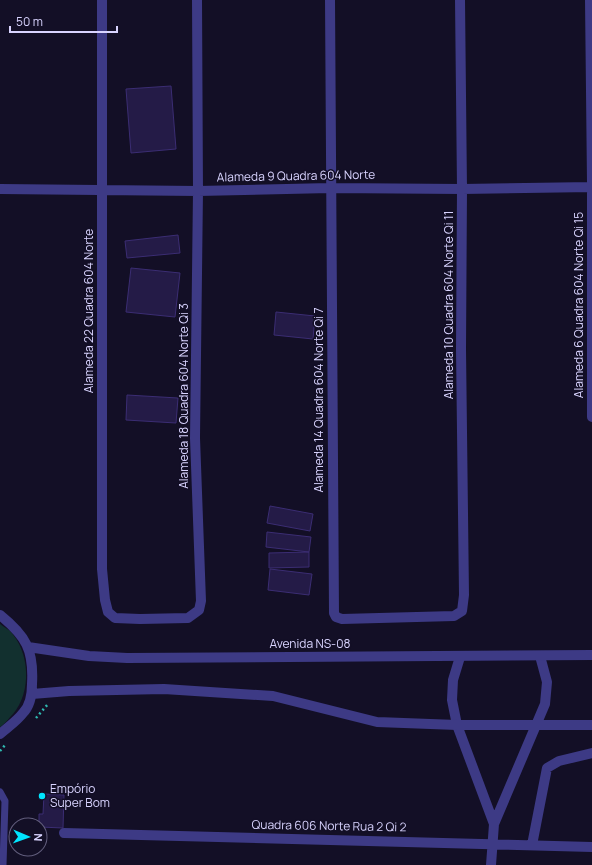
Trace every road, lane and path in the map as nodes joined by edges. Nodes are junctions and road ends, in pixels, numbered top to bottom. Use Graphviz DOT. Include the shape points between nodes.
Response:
graph roads {
  1 [pos="102,0"];
  2 [pos="197,0"];
  3 [pos="330,0"];
  4 [pos="460,0"];
  5 [pos="590,0"];
  6 [pos="592,182"];
  7 [pos="592,186"];
  8 [pos="330,188"];
  9 [pos="462,188"];
  10 [pos="0,189"];
  11 [pos="102,190"];
  12 [pos="198,191"];
  13 [pos="592,193"];
  14 [pos="592,417"];
  15 [pos="201,601"];
  16 [pos="462,611"];
  17 [pos="0,615"];
  18 [pos="28,647"];
  19 [pos="540,656"];
  20 [pos="592,656"];
  21 [pos="460,657"];
  22 [pos="32,694"];
  23 [pos="49,703"];
  24 [pos="34,720"];
  25 [pos="456,725"];
  26 [pos="537,725"];
  27 [pos="592,725"];
  28 [pos="0,734"];
  29 [pos="7,743"];
  30 [pos="0,751"];
  31 [pos="592,753"];
  32 [pos="0,792"];
  33 [pos="494,824"];
  34 [pos="64,833"];
  35 [pos="492,844"];
  36 [pos="532,845"];
  37 [pos="592,848"];
  38 [pos="3,865"];
  39 [pos="491,865"];
  1 -- 11 [label="street, Alameda 22 Quadra 604 Norte"];
  2 -- 12 [label="street, Alameda 18 Quadra 604 Norte Qi 3"];
  3 -- 8 [label="street, Alameda 14 Quadra 604 Norte Qi 7"];
  4 -- 9 [label="street, Alameda 10 Quadra 604 Norte Qi 11"];
  5 -- 6 [label="street"];
  7 -- 9 [label="street, Alameda 9 Quadra 604 Norte"];
  8 -- 9 [label="street, Alameda 9 Quadra 604 Norte"];
  8 -- 12 [label="street, Alameda 9 Quadra 604 Norte"];
  8 -- 16 [label="street, Alameda 14 Quadra 604 Norte Qi 7" via="334,613 342,619 454,616"];
  9 -- 16 [label="street, Alameda 10 Quadra 604 Norte Qi 11"];
  10 -- 11 [label="street, Alameda 9 Quadra 604 Norte"];
  11 -- 12 [label="street, Alameda 9 Quadra 604 Norte"];
  11 -- 15 [label="street, Alameda 22 Quadra 604 Norte" via="102,569 105,600 108,612 115,618 140,619 188,618 199,610"];
  12 -- 15 [label="street, Alameda 18 Quadra 604 Norte Qi 3" via="195,438"];
  13 -- 14 [label="street, Alameda 6 Quadra 604 Norte Qi 15"];
  17 -- 18 [label="street" via="16,628"];
  18 -- 21 [label="street, Avenida NS-08" via="89,656 127,658"];
  18 -- 22 [label="street" via="33,667"];
  19 -- 20 [label="street, Avenida NS-08"];
  19 -- 21 [label="street, Avenida NS-08"];
  19 -- 26 [label="street" via="547,682 545,704"];
  21 -- 25 [label="street" via="453,680 452,700"];
  22 -- 25 [label="street" via="164,689 273,696 377,722"];
  22 -- 28 [label="street" via="24,712"];
  23 -- 24 [label="path"];
  25 -- 26 [label="street"];
  25 -- 33 [label="street"];
  26 -- 27 [label="street"];
  26 -- 33 [label="street"];
  29 -- 30 [label="path"];
  31 -- 36 [label="street" via="560,760 547,768"];
  32 -- 38 [label="lane" via="5,801"];
  33 -- 35 [label="street"];
  34 -- 35 [label="street, Quadra 606 Norte Rua 2 Qi 2"];
  35 -- 36 [label="street, Quadra 606 Norte Rua 2 Qi 2"];
  35 -- 39 [label="street"];
  36 -- 37 [label="street, Quadra 606 Norte Rua 2 Qi 2"];
}
